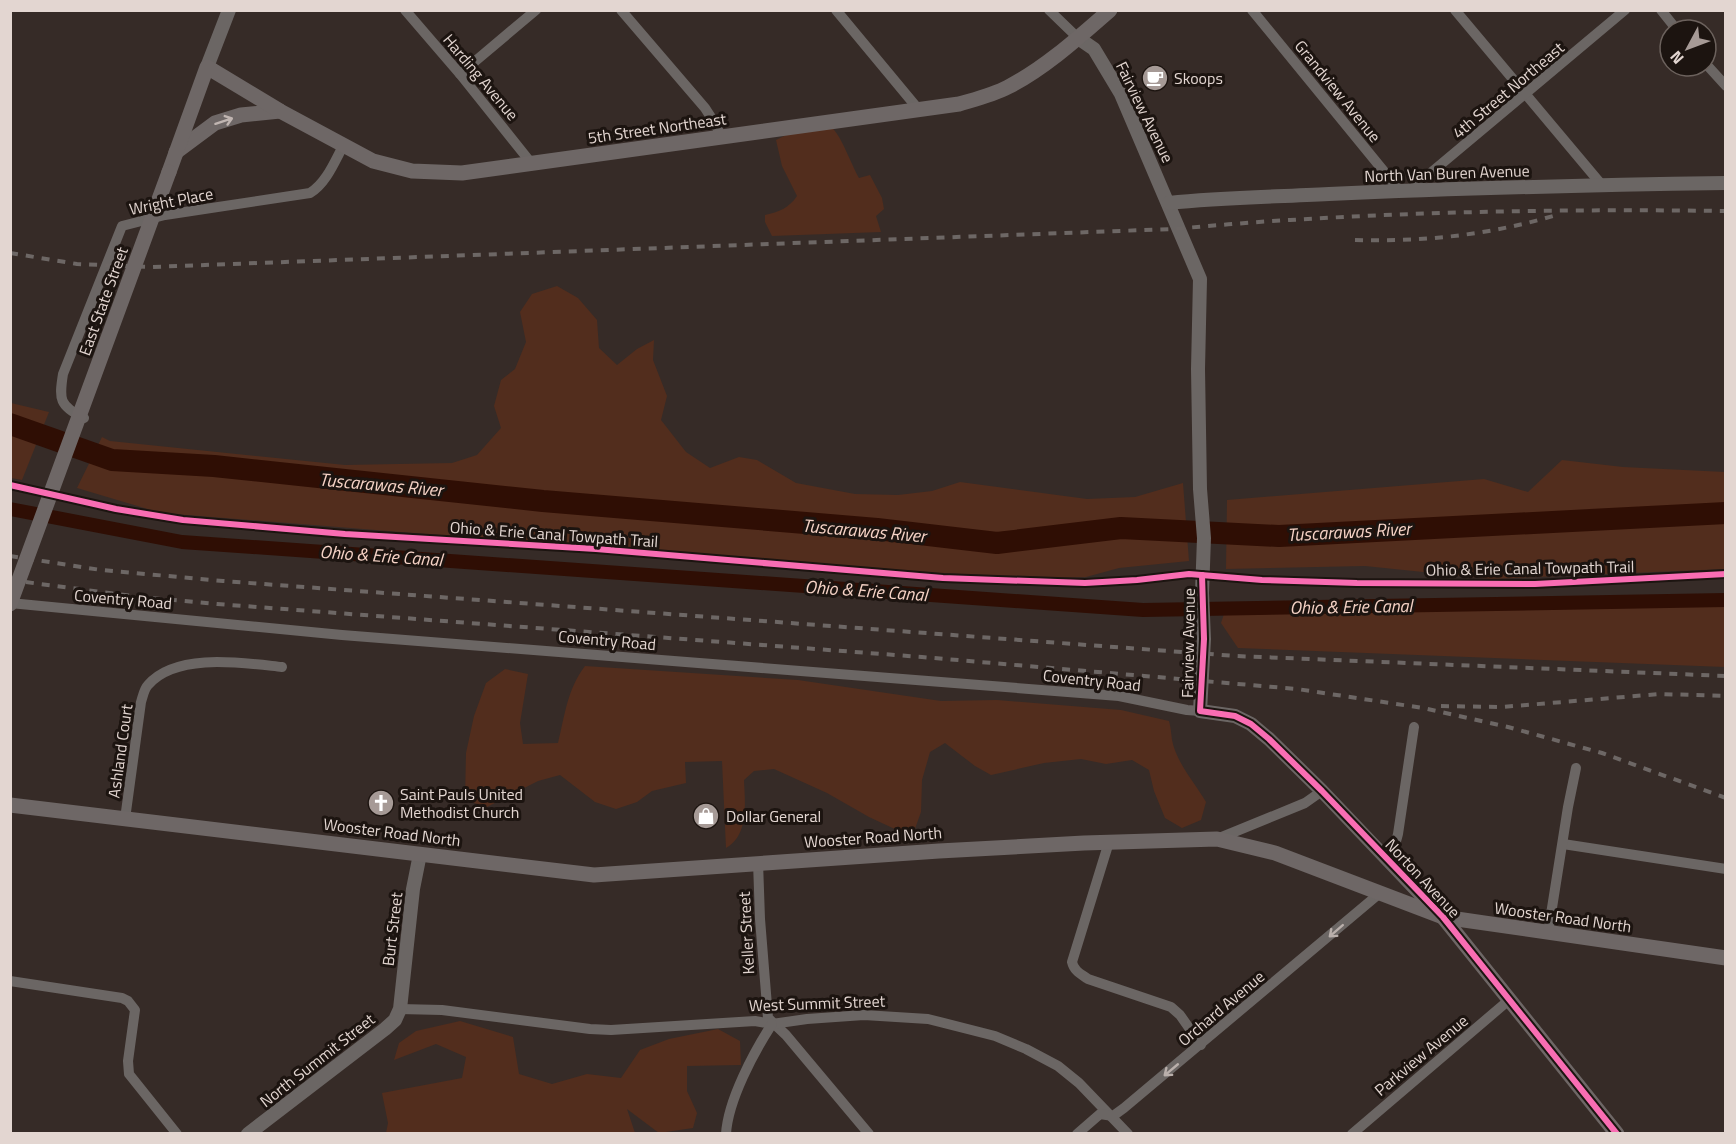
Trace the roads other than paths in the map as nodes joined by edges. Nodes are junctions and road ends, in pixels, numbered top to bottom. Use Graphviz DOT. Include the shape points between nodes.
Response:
graph roads {
  1 [pos="229,10"];
  2 [pos="405,10"];
  3 [pos="536,10"];
  4 [pos="621,10"];
  5 [pos="836,10"];
  6 [pos="1049,10"];
  7 [pos="1110,10"];
  8 [pos="1252,10"];
  9 [pos="1455,10"];
  10 [pos="1626,10"];
  11 [pos="1078,38"];
  12 [pos="207,67"];
  13 [pos="460,74"];
  14 [pos="1526,95"];
  15 [pos="919,110"];
  16 [pos="280,111"];
  17 [pos="720,137"];
  18 [pos="343,146"];
  19 [pos="176,152"];
  20 [pos="532,164"];
  21 [pos="1725,183"];
  22 [pos="1600,184"];
  23 [pos="1405,191"];
  24 [pos="1169,203"];
  25 [pos="86,418"];
  26 [pos="10,604"];
  27 [pos="282,667"];
  28 [pos="1200,711"];
  29 [pos="1414,727"];
  30 [pos="1576,768"];
  31 [pos="1322,791"];
  32 [pos="10,805"];
  33 [pos="124,819"];
  34 [pos="1217,839"];
  35 [pos="1109,842"];
  36 [pos="1563,844"];
  37 [pos="420,854"];
  38 [pos="1386,858"];
  39 [pos="758,862"];
  40 [pos="1725,870"];
  41 [pos="1380,893"];
  42 [pos="1443,917"];
  43 [pos="1548,933"];
  44 [pos="1725,958"];
  45 [pos="10,981"];
  46 [pos="1509,1000"];
  47 [pos="400,1009"];
  48 [pos="772,1024"];
  49 [pos="1201,1046"];
  50 [pos="1113,1116"];
  51 [pos="1611,1132"];
  52 [pos="177,1134"];
  53 [pos="248,1134"];
  54 [pos="726,1134"];
  55 [pos="869,1134"];
  56 [pos="1077,1134"];
  57 [pos="1128,1134"];
  58 [pos="1352,1134"];
  1 -- 12 [label="street, East State Street"];
  2 -- 13 [label="street, Harding Avenue"];
  3 -- 13 [label="street"];
  4 -- 17 [label="street" via="705,108"];
  5 -- 15 [label="street"];
  6 -- 11 [label="street, Fairview Avenue"];
  7 -- 11 [label="main road, 5th Street Northeast"];
  8 -- 23 [label="street, Grandview Avenue"];
  9 -- 14 [label="street"];
  10 -- 14 [label="street, 4th Street Northeast"];
  11 -- 15 [label="main road, 5th Street Northeast" via="1007,88 959,104"];
  11 -- 24 [label="street, Fairview Avenue" via="1094,48 1112,78"];
  12 -- 16 [label="main road, 5th Street Northeast"];
  12 -- 19 [label="main road, East State Street"];
  13 -- 20 [label="street, Harding Avenue"];
  14 -- 22 [label="street"];
  14 -- 23 [label="street, 4th Street Northeast"];
  15 -- 17 [label="main road, 5th Street Northeast"];
  16 -- 18 [label="main road, 5th Street Northeast"];
  19 -- 16 [label="main road, one-way" via="215,123 241,115"];
  17 -- 20 [label="main road, 5th Street Northeast"];
  18 -- 20 [label="main road, 5th Street Northeast" via="373,161 424,172 462,173"];
  18 -- 25 [label="street, Wright Place" via="324,180 310,194 165,215 122,226 63,374 60,395 64,404"];
  19 -- 26 [label="main road, East State Street, bridge"];
  21 -- 22 [label="street, North Van Buren Avenue"];
  22 -- 23 [label="street, North Van Buren Avenue"];
  23 -- 24 [label="street, North Van Buren Avenue"];
  24 -- 28 [label="street, Fairview Avenue" via="1200,279 1198,369 1204,538"];
  26 -- 28 [label="street, Coventry Road" via="342,635 1119,696"];
  27 -- 33 [label="street, Ashland Court" via="207,661 178,667 147,685 141,702"];
  28 -- 31 [label="street, Norton Avenue" via="1235,716 1251,724"];
  29 -- 38 [label="street" via="1398,834"];
  30 -- 36 [label="street"];
  31 -- 34 [label="street"];
  31 -- 38 [label="street, Norton Avenue"];
  32 -- 33 [label="main road, Wooster Road North"];
  33 -- 37 [label="main road, Wooster Road North"];
  34 -- 35 [label="main road, Wooster Road North"];
  34 -- 41 [label="main road, Wooster Road North" via="1275,854"];
  35 -- 39 [label="main road, Wooster Road North"];
  35 -- 49 [label="street" via="1073,967 1088,979 1171,1006"];
  36 -- 40 [label="street"];
  36 -- 43 [label="street"];
  37 -- 39 [label="main road, Wooster Road North" via="594,875"];
  37 -- 47 [label="street, Burt Street"];
  38 -- 42 [label="street, Norton Avenue"];
  39 -- 48 [label="street, Keller Street" via="766,1007"];
  41 -- 42 [label="main road, Wooster Road North"];
  41 -- 49 [label="street, Orchard Avenue, one-way"];
  42 -- 43 [label="main road, Wooster Road North"];
  42 -- 46 [label="main road, Norton Avenue"];
  43 -- 44 [label="main road, Wooster Road North"];
  45 -- 52 [label="street" via="128,1001 135,1010 129,1074"];
  46 -- 51 [label="main road, Norton Avenue"];
  46 -- 58 [label="street, Parkview Avenue"];
  47 -- 48 [label="street, West Summit Street" via="442,1010 611,1030 706,1022"];
  47 -- 53 [label="street, North Summit Street" via="385,1029"];
  48 -- 50 [label="street, West Summit Street" via="886,1015 928,1018 995,1036 1058,1066"];
  48 -- 54 [label="street" via="730,1110"];
  48 -- 55 [label="street" via="786,1035"];
  49 -- 50 [label="street, Orchard Avenue, one-way"];
  50 -- 56 [label="street, Orchard Avenue" via="1100,1114"];
  50 -- 57 [label="street, West Summit Street"];
}
